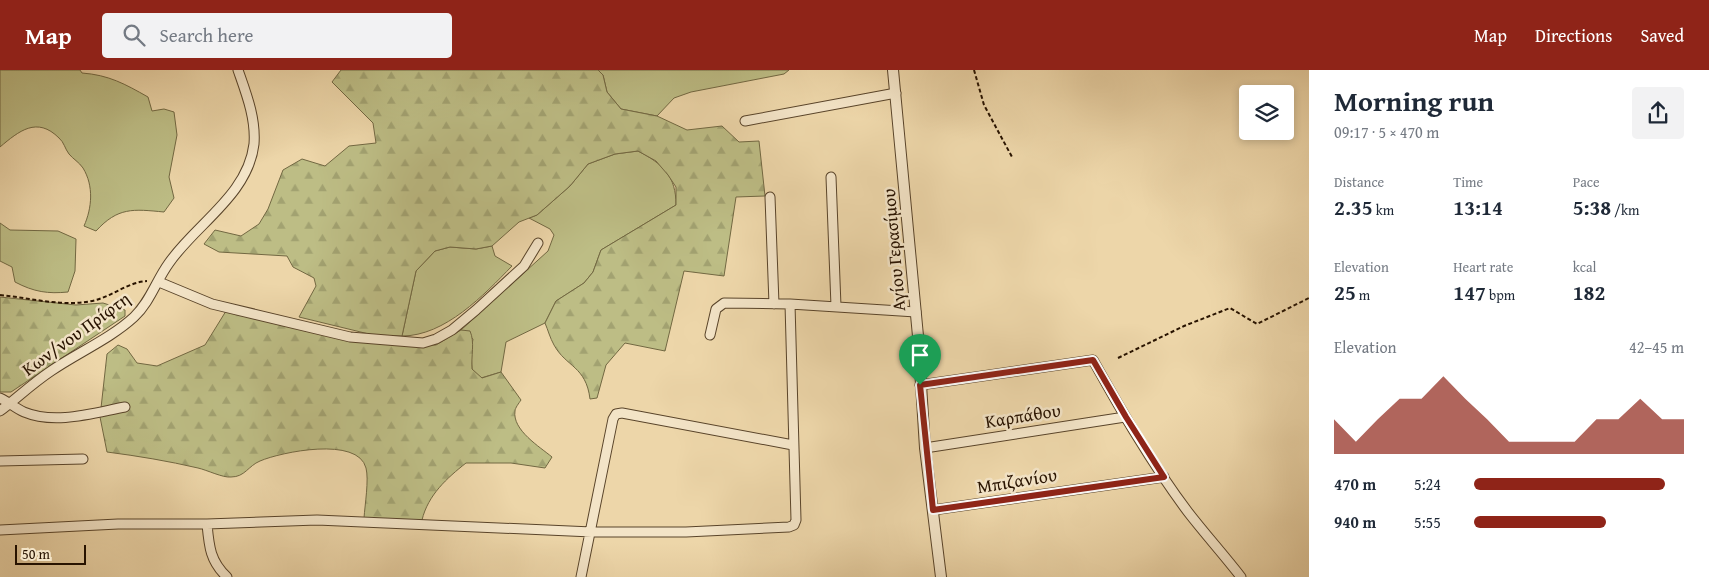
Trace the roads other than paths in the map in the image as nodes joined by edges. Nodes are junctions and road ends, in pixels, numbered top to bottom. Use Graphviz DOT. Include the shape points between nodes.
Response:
graph roads {
  1 [pos="238,70"];
  2 [pos="893,70"];
  3 [pos="896,93"];
  4 [pos="745,121"];
  5 [pos="830,178"];
  6 [pos="770,197"];
  7 [pos="538,243"];
  8 [pos="159,282"];
  9 [pos="774,304"];
  10 [pos="790,304"];
  11 [pos="836,306"];
  12 [pos="916,312"];
  13 [pos="710,335"];
  14 [pos="920,385"];
  15 [pos="0,398"];
  16 [pos="11,402"];
  17 [pos="125,407"];
  18 [pos="0,411"];
  19 [pos="1126,417"];
  20 [pos="793,445"];
  21 [pos="925,448"];
  22 [pos="82,460"];
  23 [pos="0,462"];
  24 [pos="1164,477"];
  25 [pos="933,510"];
  26 [pos="207,524"];
  27 [pos="0,530"];
  28 [pos="592,532"];
  29 [pos="227,577"];
  30 [pos="581,577"];
  31 [pos="941,577"];
  32 [pos="1241,577"];
  1 -- 8 [label="street, Κων/νου Πρίφτη" via="249,100 253,124 254,145 246,170 220,208 168,263"];
  2 -- 3 [label="street, Αγίου Γερασίμου"];
  3 -- 4 [label="street"];
  3 -- 12 [label="street, Αγίου Γερασίμου"];
  5 -- 11 [label="street"];
  6 -- 9 [label="street"];
  7 -- 8 [label="street" via="524,266 476,310 452,330 423,343 350,337 212,304"];
  8 -- 16 [label="street, Κων/νου Πρίφτη" via="133,318 49,372"];
  9 -- 10 [label="street"];
  9 -- 13 [label="street" via="719,305"];
  10 -- 11 [label="street"];
  10 -- 20 [label="street"];
  11 -- 12 [label="street"];
  12 -- 14 [label="street, Αγίου Γερασίμου"];
  14 -- 19 [label="street" via="1093,360"];
  14 -- 21 [label="street, Αγίου Γερασίμου"];
  15 -- 16 [label="street"];
  16 -- 17 [label="street" via="23,412 57,419"];
  16 -- 18 [label="street, Κων/νου Πρίφτη"];
  19 -- 21 [label="street, Καρπάθου"];
  19 -- 24 [label="street"];
  20 -- 28 [label="street" via="796,520 792,526 686,532"];
  20 -- 28 [label="street" via="619,413 613,418"];
  21 -- 25 [label="street, Αγίου Γερασίμου"];
  22 -- 23 [label="street"];
  24 -- 25 [label="street, Μπιζανίου"];
  24 -- 32 [label="street"];
  25 -- 31 [label="street, Αγίου Γερασίμου"];
  26 -- 27 [label="street" via="118,524"];
  26 -- 28 [label="street" via="317,520"];
  26 -- 29 [label="street" via="210,555"];
  28 -- 30 [label="street"];
}
